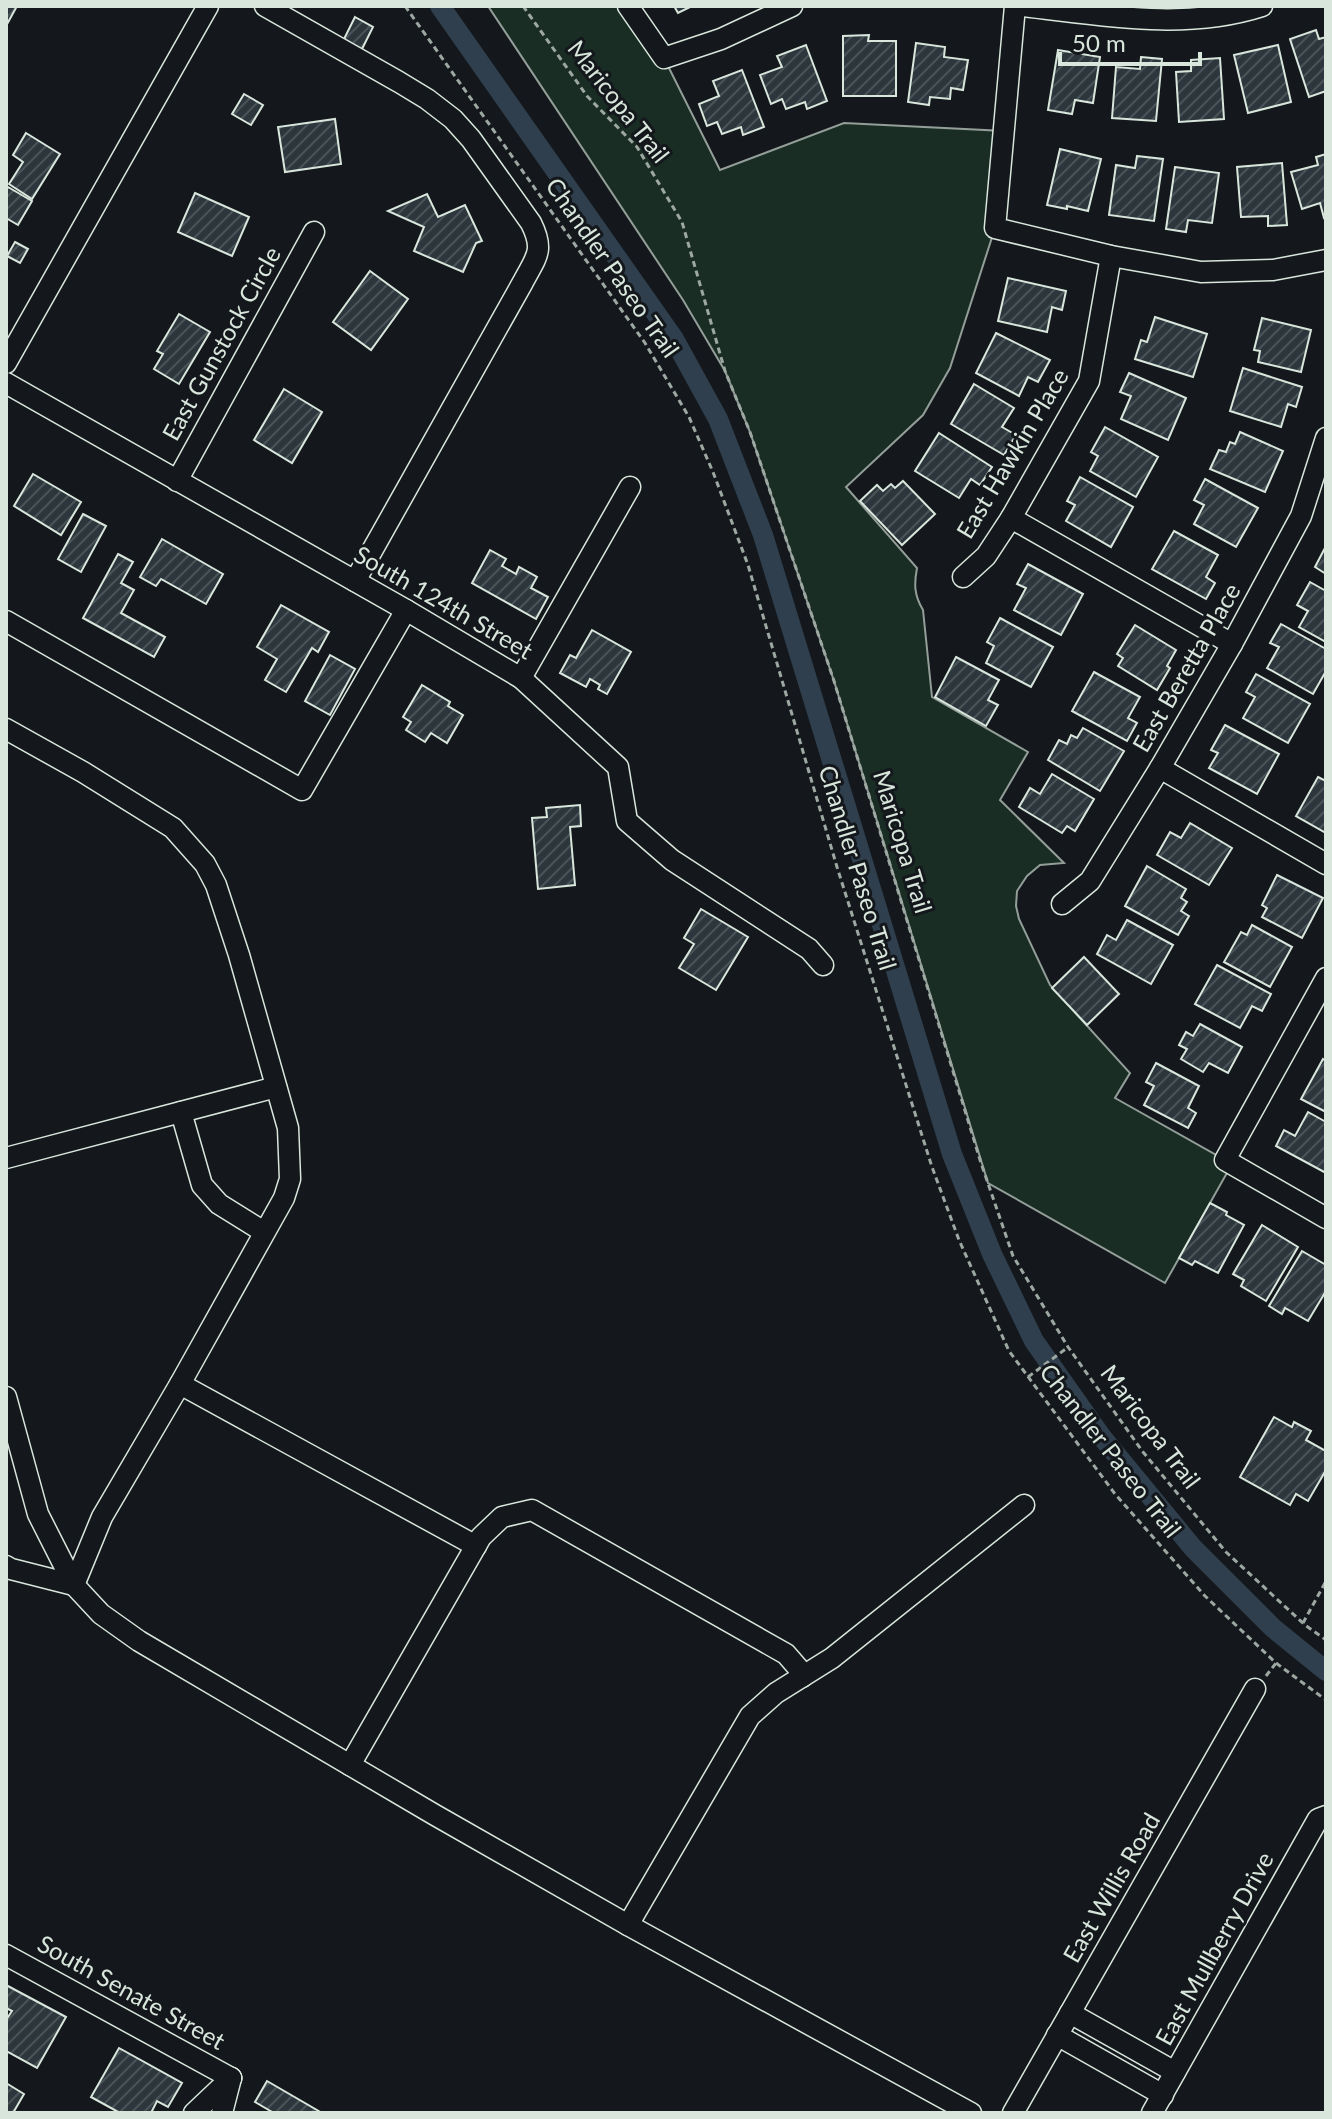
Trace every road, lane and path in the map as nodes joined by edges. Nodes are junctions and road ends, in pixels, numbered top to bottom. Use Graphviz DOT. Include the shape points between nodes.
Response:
graph roads {
  1 [pos="208,6"];
  2 [pos="265,6"];
  3 [pos="405,6"];
  4 [pos="523,6"];
  5 [pos="628,6"];
  6 [pos="792,6"];
  7 [pos="1015,6"];
  8 [pos="1023,6"];
  9 [pos="1262,6"];
  10 [pos="314,232"];
  11 [pos="1111,256"];
  12 [pos="1326,260"];
  13 [pos="6,363"];
  14 [pos="6,383"];
  15 [pos="1326,438"];
  16 [pos="177,481"];
  17 [pos="630,487"];
  18 [pos="1011,518"];
  19 [pos="963,577"];
  20 [pos="355,581"];
  21 [pos="406,610"];
  22 [pos="6,621"];
  23 [pos="1232,644"];
  24 [pos="521,678"];
  25 [pos="6,729"];
  26 [pos="1160,768"];
  27 [pos="1326,864"];
  28 [pos="1062,904"];
  29 [pos="823,965"];
  30 [pos="1326,978"];
  31 [pos="276,1087"];
  32 [pos="181,1112"];
  33 [pos="6,1158"];
  34 [pos="1326,1218"];
  35 [pos="264,1232"];
  36 [pos="1068,1347"];
  37 [pos="1028,1377"];
  38 [pos="180,1384"];
  39 [pos="6,1397"];
  40 [pos="1024,1505"];
  41 [pos="476,1546"];
  42 [pos="6,1566"];
  43 [pos="1326,1581"];
  44 [pos="74,1585"];
  45 [pos="1303,1623"];
  46 [pos="1326,1640"];
  47 [pos="802,1677"];
  48 [pos="1255,1689"];
  49 [pos="1326,1700"];
  50 [pos="350,1765"];
  51 [pos="1326,1816"];
  52 [pos="628,1925"];
  53 [pos="6,1955"];
  54 [pos="1070,2013"];
  55 [pos="1057,2035"];
  56 [pos="1130,2047"];
  57 [pos="1118,2069"];
  58 [pos="1175,2072"];
  59 [pos="231,2078"];
  60 [pos="1163,2095"];
  61 [pos="194,2113"];
  62 [pos="222,2113"];
  63 [pos="971,2113"];
  64 [pos="1013,2113"];
  65 [pos="1152,2113"];
  1 -- 13 [label="street"];
  2 -- 20 [label="street" via="453,119 539,238 539,251 523,282"];
  3 -- 37 [label="path, Chandler Paseo Trail" via="645,343 689,417 748,565 932,1167 1009,1351"];
  4 -- 36 [label="path, Maricopa Trail" via="587,96 637,147 682,222 725,371 834,681 981,1163 1013,1256"];
  5 -- 6 [label="street" via="664,58"];
  7 -- 11 [label="street" via="995,228"];
  8 -- 9 [label="street" via="1154,20 1237,14"];
  10 -- 16 [label="street, East Gunstock Circle"];
  11 -- 12 [label="street" via="1201,272 1273,270"];
  11 -- 18 [label="street, East Hawkin Place" via="1089,381"];
  14 -- 16 [label="street, South 124th Street"];
  15 -- 23 [label="street, East Beretta Place" via="1301,516"];
  16 -- 20 [label="street, South 124th Street"];
  17 -- 24 [label="street"];
  18 -- 19 [label="street, East Hawkin Place" via="986,556"];
  18 -- 23 [label="street"];
  20 -- 21 [label="street, South 124th Street"];
  21 -- 22 [label="street" via="302,790"];
  21 -- 24 [label="street, South 124th Street"];
  23 -- 26 [label="street, East Beretta Place"];
  24 -- 29 [label="street, South 124th Street" via="618,767 627,821 672,860 809,949"];
  25 -- 31 [label="street" via="173,828 205,864 239,955"];
  26 -- 27 [label="street"];
  26 -- 28 [label="street, East Beretta Place" via="1090,881"];
  30 -- 34 [label="street" via="1225,1160"];
  31 -- 32 [label="street"];
  31 -- 35 [label="street" via="288,1128 290,1179"];
  32 -- 33 [label="street"];
  32 -- 35 [label="street" via="202,1185 219,1204"];
  35 -- 38 [label="street"];
  36 -- 37 [label="path"];
  36 -- 45 [label="path, Maricopa Trail" via="1143,1452 1226,1552"];
  37 -- 49 [label="path, Chandler Paseo Trail" via="1115,1494 1205,1596 1276,1663"];
  38 -- 41 [label="street"];
  38 -- 44 [label="street" via="102,1517"];
  39 -- 44 [label="street" via="38,1514"];
  40 -- 47 [label="street"];
  41 -- 47 [label="street" via="502,1517 532,1510 786,1654"];
  41 -- 50 [label="street"];
  42 -- 44 [label="street"];
  43 -- 45 [label="path"];
  44 -- 50 [label="street" via="101,1614 139,1641"];
  45 -- 46 [label="path, Maricopa Trail"];
  47 -- 52 [label="street" via="750,1716"];
  48 -- 54 [label="street, East Willis Road"];
  50 -- 52 [label="street"];
  51 -- 58 [label="street, East Mullberry Drive" via="1318,1819"];
  52 -- 63 [label="street"];
  53 -- 59 [label="street, South Senate Street"];
  54 -- 55 [label="street, East Willis Road"];
  54 -- 56 [label="street"];
  55 -- 57 [label="street"];
  55 -- 64 [label="street, East Willis Road"];
  56 -- 57 [label="street"];
  56 -- 58 [label="street"];
  57 -- 60 [label="street"];
  58 -- 60 [label="street, East Mullberry Drive"];
  59 -- 61 [label="street"];
  59 -- 62 [label="street"];
  60 -- 65 [label="street, East Mullberry Drive"];
}
